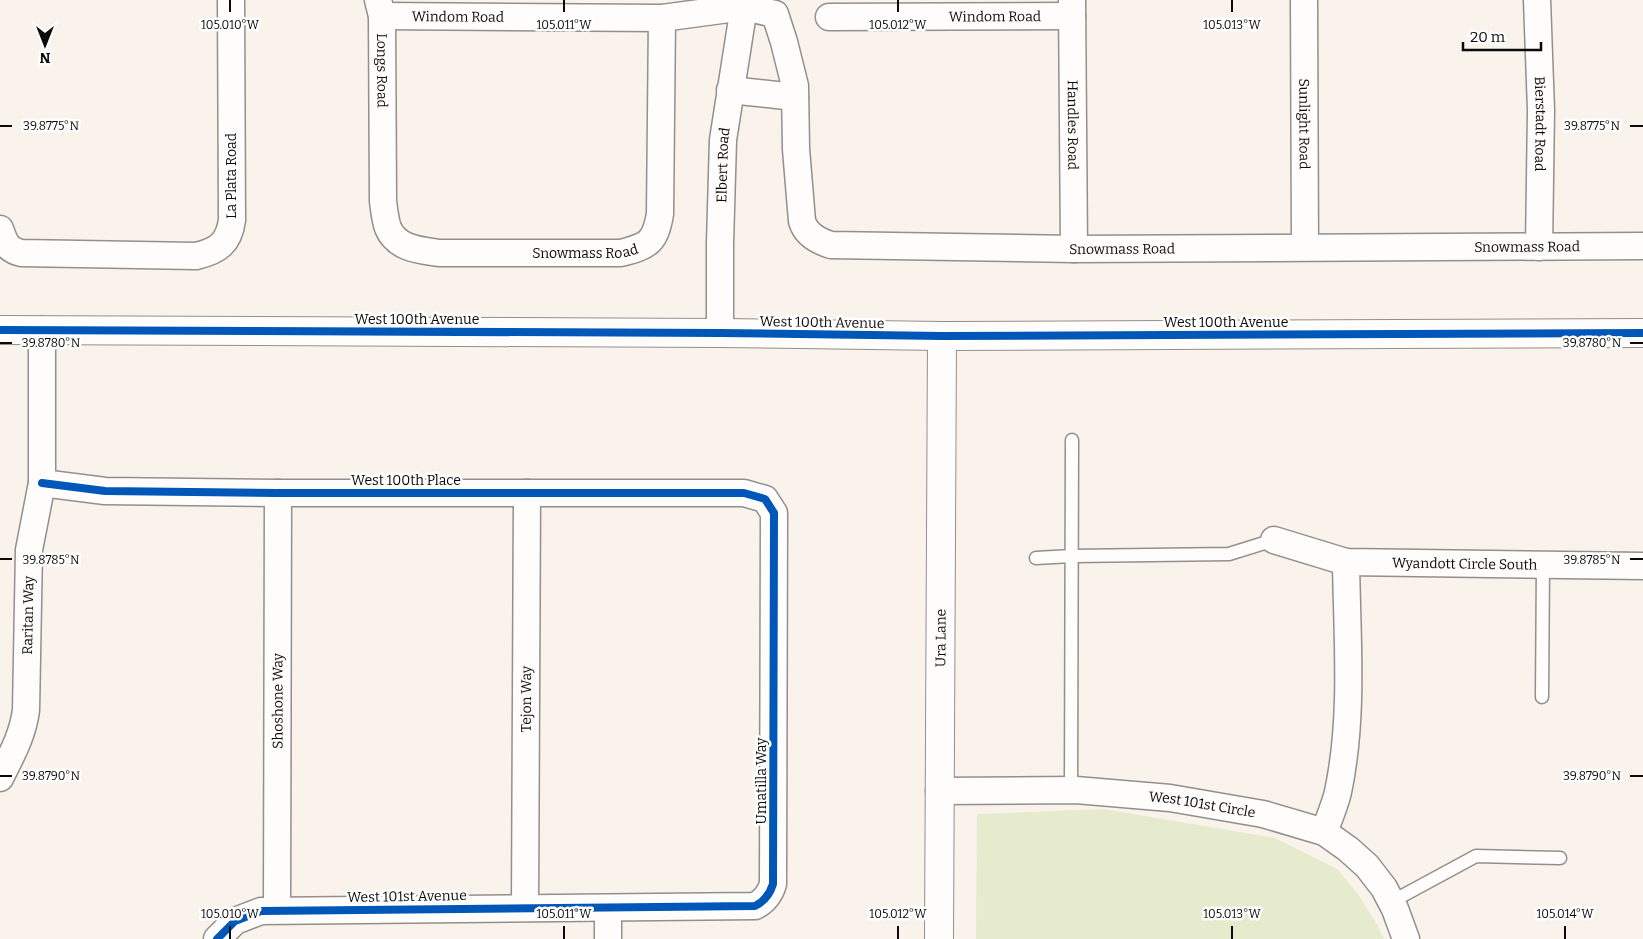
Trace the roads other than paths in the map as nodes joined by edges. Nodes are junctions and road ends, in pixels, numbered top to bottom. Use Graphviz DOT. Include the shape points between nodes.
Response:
graph roads {
  1 [pos="231,0"];
  2 [pos="1304,0"];
  3 [pos="1537,0"];
  4 [pos="744,3"];
  5 [pos="380,8"];
  6 [pos="1072,8"];
  7 [pos="829,17"];
  8 [pos="662,18"];
  9 [pos="730,90"];
  10 [pos="795,97"];
  11 [pos="383,142"];
  12 [pos="0,229"];
  13 [pos="1539,246"];
  14 [pos="1643,246"];
  15 [pos="1305,247"];
  16 [pos="1074,249"];
  17 [pos="0,330"];
  18 [pos="42,330"];
  19 [pos="720,333"];
  20 [pos="1643,333"];
  21 [pos="942,336"];
  22 [pos="1072,440"];
  23 [pos="42,483"];
  24 [pos="527,492"];
  25 [pos="278,493"];
  26 [pos="768,503"];
  27 [pos="1274,540"];
  28 [pos="1072,556"];
  29 [pos="1036,558"];
  30 [pos="1346,562"];
  31 [pos="1543,564"];
  32 [pos="1643,566"];
  33 [pos="1542,697"];
  34 [pos="0,778"];
  35 [pos="1071,790"];
  36 [pos="939,791"];
  37 [pos="1324,832"];
  38 [pos="1560,858"];
  39 [pos="1392,902"];
  40 [pos="526,908"];
  41 [pos="608,908"];
  42 [pos="277,910"];
  43 [pos="217,939"];
  44 [pos="608,939"];
  45 [pos="939,939"];
  46 [pos="1406,939"];
  1 -- 12 [label="street, La Plata Road" via="232,220 230,231 219,247 196,256 21,253 6,244"];
  2 -- 15 [label="street, Sunlight Road"];
  3 -- 13 [label="street, Bierstadt Road" via="1541,110"];
  4 -- 8 [label="street, Windom Road"];
  4 -- 9 [label="street, Elbert Road"];
  4 -- 10 [label="street, Snowmass Road" via="775,14 795,86"];
  5 -- 8 [label="street, Windom Road"];
  5 -- 11 [label="street, Longs Road"];
  6 -- 7 [label="street, Windom Road"];
  6 -- 16 [label="street, Handles Road"];
  8 -- 11 [label="street, Snowmass Road" via="660,214 657,230 640,248 621,253 439,253 414,249 396,241 388,228 383,201"];
  9 -- 10 [label="street"];
  9 -- 19 [label="street, Elbert Road" via="723,140"];
  10 -- 16 [label="street, Snowmass Road" via="802,221 804,229 818,240 845,246"];
  13 -- 14 [label="street, Snowmass Road"];
  13 -- 15 [label="street, Snowmass Road"];
  15 -- 16 [label="street, Snowmass Road"];
  17 -- 18 [label="street, West 100th Avenue"];
  18 -- 19 [label="street, West 100th Avenue"];
  18 -- 23 [label="street, Raritan Way"];
  19 -- 21 [label="street, West 100th Avenue"];
  20 -- 21 [label="street, West 100th Avenue"];
  21 -- 36 [label="street, Ura Lane"];
  22 -- 28 [label="lane"];
  23 -- 25 [label="street, West 100th Place" via="105,491"];
  23 -- 34 [label="street, Raritan Way" via="29,550 25,723"];
  24 -- 25 [label="street, West 100th Place"];
  24 -- 26 [label="street, West 100th Place" via="744,492"];
  24 -- 40 [label="street, Tejon Way"];
  25 -- 42 [label="street, Shoshone Way"];
  26 -- 41 [label="street, Umatilla Way" via="774,513 775,528 774,874 771,892 755,906"];
  27 -- 28 [label="lane" via="1229,554"];
  27 -- 30 [label="street, Wyandott Circle South"];
  28 -- 29 [label="lane"];
  28 -- 35 [label="lane"];
  30 -- 31 [label="street, Wyandott Circle South"];
  30 -- 37 [label="street" via="1346,743 1337,794"];
  31 -- 32 [label="street, Wyandott Circle South"];
  31 -- 33 [label="lane"];
  35 -- 36 [label="street, West 101st Circle"];
  35 -- 37 [label="street, West 101st Circle" via="1179,800 1263,814"];
  36 -- 45 [label="street, Ura Lane"];
  37 -- 39 [label="street, West 101st Circle" via="1368,866"];
  38 -- 39 [label="lane" via="1476,856"];
  39 -- 46 [label="street, West 101st Circle"];
  40 -- 41 [label="street, West 101st Avenue"];
  40 -- 42 [label="street, West 101st Avenue"];
  41 -- 44 [label="street"];
  42 -- 43 [label="street, West 101st Avenue" via="261,911 235,921"];
}
